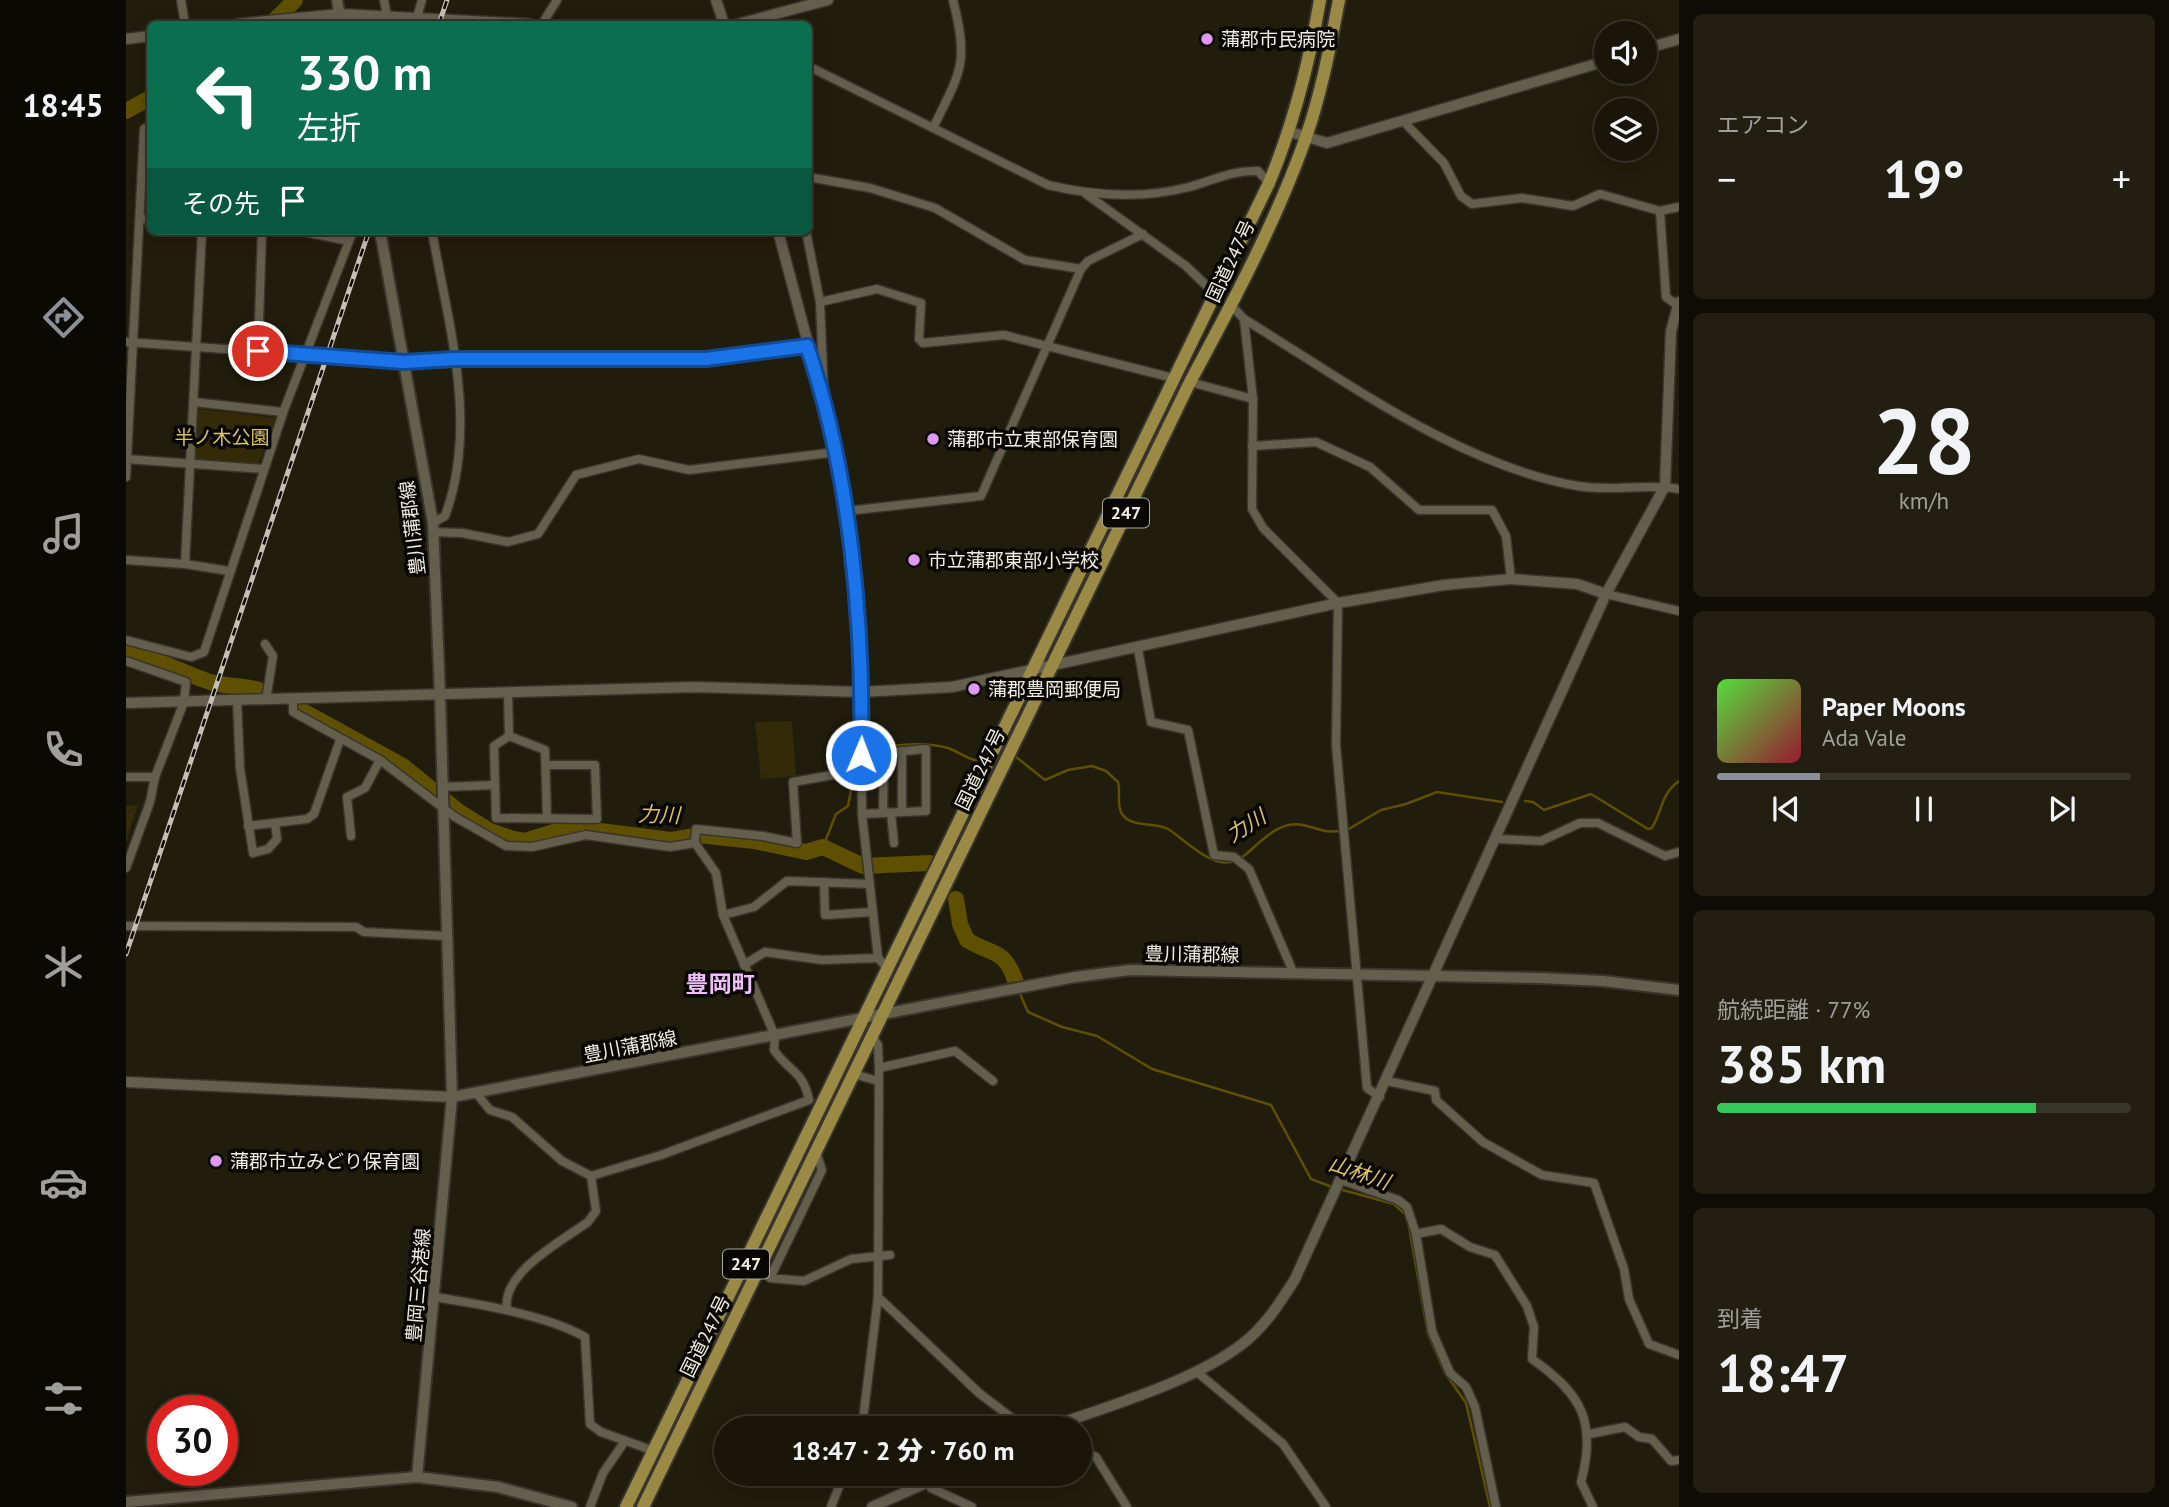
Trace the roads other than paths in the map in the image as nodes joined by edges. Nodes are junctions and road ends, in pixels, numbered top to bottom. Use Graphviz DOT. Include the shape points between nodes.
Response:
graph roads {
  1 [pos="181,0"];
  2 [pos="337,0"];
  3 [pos="384,0"];
  4 [pos="422,0"];
  5 [pos="557,0"];
  6 [pos="716,0"];
  7 [pos="828,0"];
  8 [pos="953,0"];
  9 [pos="1320,0"];
  10 [pos="1339,0"];
  11 [pos="387,16"];
  12 [pos="340,19"];
  13 [pos="184,21"];
  14 [pos="275,21"];
  15 [pos="416,21"];
  16 [pos="544,21"];
  17 [pos="723,21"];
  18 [pos="749,21"];
  19 [pos="147,36"];
  20 [pos="126,39"];
  21 [pos="1679,39"];
  22 [pos="1657,45"];
  23 [pos="1594,65"];
  24 [pos="812,68"];
  25 [pos="1404,122"];
  26 [pos="147,127"];
  27 [pos="933,128"];
  28 [pos="1290,132"];
  29 [pos="1306,138"];
  30 [pos="812,178"];
  31 [pos="1269,183"];
  32 [pos="1086,194"];
  33 [pos="1679,207"];
  34 [pos="1660,211"];
  35 [pos="140,219"];
  36 [pos="147,219"];
  37 [pos="1143,234"];
  38 [pos="202,235"];
  39 [pos="262,235"];
  40 [pos="328,235"];
  41 [pos="351,235"];
  42 [pos="381,235"];
  43 [pos="433,235"];
  44 [pos="779,235"];
  45 [pos="807,235"];
  46 [pos="349,241"];
  47 [pos="1080,269"];
  48 [pos="1215,294"];
  49 [pos="820,302"];
  50 [pos="1678,303"];
  51 [pos="1231,305"];
  52 [pos="1244,319"];
  53 [pos="129,342"];
  54 [pos="1046,344"];
  55 [pos="196,345"];
  56 [pos="807,346"];
  57 [pos="258,351"];
  58 [pos="305,355"];
  59 [pos="455,359"];
  60 [pos="404,362"];
  61 [pos="1173,378"];
  62 [pos="1190,382"];
  63 [pos="1674,382"];
  64 [pos="824,397"];
  65 [pos="1252,399"];
  66 [pos="194,402"];
  67 [pos="283,412"];
  68 [pos="1252,446"];
  69 [pos="837,452"];
  70 [pos="126,459"];
  71 [pos="190,464"];
  72 [pos="263,469"];
  73 [pos="126,477"];
  74 [pos="1665,486"];
  75 [pos="1679,489"];
  76 [pos="847,511"];
  77 [pos="433,527"];
  78 [pos="126,560"];
  79 [pos="185,564"];
  80 [pos="229,571"];
  81 [pos="1511,579"];
  82 [pos="1606,594"];
  83 [pos="1338,604"];
  84 [pos="1679,611"];
  85 [pos="126,640"];
  86 [pos="265,644"];
  87 [pos="1139,649"];
  88 [pos="126,661"];
  89 [pos="1052,666"];
  90 [pos="1033,668"];
  91 [pos="861,692"];
  92 [pos="509,693"];
  93 [pos="440,695"];
  94 [pos="293,699"];
  95 [pos="237,700"];
  96 [pos="266,700"];
  97 [pos="184,702"];
  98 [pos="126,703"];
  99 [pos="509,736"];
  100 [pos="340,740"];
  101 [pos="902,751"];
  102 [pos="884,753"];
  103 [pos="861,754"];
  104 [pos="380,760"];
  105 [pos="546,765"];
  106 [pos="856,771"];
  107 [pos="126,777"];
  108 [pos="155,777"];
  109 [pos="495,785"];
  110 [pos="443,799"];
  111 [pos="902,812"];
  112 [pos="887,813"];
  113 [pos="862,814"];
  114 [pos="547,818"];
  115 [pos="275,823"];
  116 [pos="248,826"];
  117 [pos="351,836"];
  118 [pos="695,839"];
  119 [pos="1497,839"];
  120 [pos="894,843"];
  121 [pos="1679,852"];
  122 [pos="126,868"];
  123 [pos="824,882"];
  124 [pos="869,884"];
  125 [pos="872,912"];
  126 [pos="723,915"];
  127 [pos="126,926"];
  128 [pos="447,936"];
  129 [pos="878,958"];
  130 [pos="744,965"];
  131 [pos="887,968"];
  132 [pos="1294,974"];
  133 [pos="1433,976"];
  134 [pos="1356,977"];
  135 [pos="1679,990"];
  136 [pos="882,1015"];
  137 [pos="864,1020"];
  138 [pos="775,1036"];
  139 [pos="872,1037"];
  140 [pos="878,1068"];
  141 [pos="854,1074"];
  142 [pos="878,1081"];
  143 [pos="993,1081"];
  144 [pos="1387,1081"];
  145 [pos="126,1082"];
  146 [pos="477,1093"];
  147 [pos="452,1097"];
  148 [pos="1380,1097"];
  149 [pos="816,1151"];
  150 [pos="590,1176"];
  151 [pos="1340,1182"];
  152 [pos="1416,1234"];
  153 [pos="890,1255"];
  154 [pos="877,1257"];
  155 [pos="435,1297"];
  156 [pos="878,1297"];
  157 [pos="507,1310"];
  158 [pos="1679,1355"];
  159 [pos="1197,1372"];
  160 [pos="863,1416"];
  161 [pos="1009,1416"];
  162 [pos="1080,1416"];
  163 [pos="1589,1434"];
  164 [pos="625,1441"];
  165 [pos="654,1451"];
  166 [pos="1092,1455"];
  167 [pos="1679,1460"];
  168 [pos="417,1476"];
  169 [pos="839,1486"];
  170 [pos="919,1486"];
  171 [pos="931,1486"];
  172 [pos="126,1502"];
  173 [pos="192,1502"];
  174 [pos="572,1507"];
  175 [pos="590,1507"];
  176 [pos="626,1507"];
  177 [pos="643,1507"];
  178 [pos="831,1507"];
  179 [pos="872,1507"];
  180 [pos="972,1507"];
  181 [pos="1127,1507"];
  182 [pos="1326,1507"];
  183 [pos="1496,1507"];
  184 [pos="1593,1507"];
  1 -- 13 [label="street"];
  2 -- 12 [label="main road"];
  3 -- 11 [label="street"];
  4 -- 15 [label="street"];
  5 -- 16 [label="street"];
  6 -- 17 [label="street"];
  7 -- 18 [label="street"];
  8 -- 27 [label="street" via="963,55 959,75"];
  9 -- 28 [label="highway, 国道247号 / 247" via="1311,61"];
  10 -- 29 [label="highway, 国道247号 / 247"];
  11 -- 12 [label="street"];
  11 -- 15 [label="street"];
  12 -- 14 [label="street"];
  19 -- 20 [label="street"];
  21 -- 22 [label="street"];
  23 -- 25 [label="street"];
  24 -- 27 [label="street"];
  25 -- 29 [label="street" via="1327,144"];
  25 -- 34 [label="street" via="1444,163 1461,197 1472,204 1522,198 1573,206 1600,194"];
  26 -- 35 [label="street"];
  27 -- 32 [label="street" via="1048,185"];
  28 -- 29 [label="street"];
  28 -- 31 [label="highway, 国道247号 / 247"];
  29 -- 51 [label="highway, 国道247号 / 247"];
  30 -- 47 [label="street" via="870,188 935,208 1025,260"];
  31 -- 32 [label="street" via="1258,171 1238,170 1188,187 1130,195"];
  31 -- 48 [label="highway, 国道247号 / 247"];
  32 -- 37 [label="street"];
  33 -- 34 [label="street"];
  34 -- 50 [label="street" via="1666,297"];
  35 -- 36 [label="street"];
  35 -- 53 [label="street"];
  37 -- 47 [label="street"];
  37 -- 48 [label="street" via="1186,265"];
  38 -- 55 [label="street"];
  39 -- 57 [label="street"];
  40 -- 46 [label="street"];
  41 -- 46 [label="street"];
  42 -- 60 [label="main road, 豊川蒲郡線"];
  43 -- 59 [label="street"];
  44 -- 56 [label="street"];
  45 -- 49 [label="street"];
  46 -- 58 [label="street"];
  47 -- 54 [label="street"];
  48 -- 61 [label="highway, 国道247号 / 247"];
  49 -- 54 [label="street" via="877,289 921,303 919,339 923,343 1004,335"];
  49 -- 64 [label="street"];
  50 -- 63 [label="street" via="1671,331"];
  51 -- 52 [label="street"];
  51 -- 62 [label="highway, 国道247号 / 247"];
  52 -- 65 [label="street"];
  52 -- 74 [label="street" via="1432,434 1496,462 1576,486 1623,490"];
  53 -- 55 [label="street"];
  53 -- 70 [label="street"];
  54 -- 61 [label="street"];
  54 -- 76 [label="street" via="981,496"];
  55 -- 57 [label="street"];
  55 -- 66 [label="street"];
  56 -- 59 [label="street" via="706,359"];
  56 -- 64 [label="street"];
  57 -- 58 [label="street"];
  58 -- 60 [label="street"];
  58 -- 67 [label="street"];
  59 -- 60 [label="street"];
  59 -- 77 [label="street" via="462,412 457,477 445,516"];
  60 -- 77 [label="main road, 豊川蒲郡線"];
  61 -- 90 [label="highway, 国道247号 / 247"];
  62 -- 65 [label="street"];
  62 -- 89 [label="highway, 国道247号 / 247"];
  63 -- 74 [label="street"];
  64 -- 69 [label="street"];
  65 -- 68 [label="street"];
  66 -- 67 [label="street"];
  66 -- 71 [label="street"];
  67 -- 72 [label="street"];
  68 -- 81 [label="street" via="1316,442 1370,467 1419,510 1492,510 1506,536"];
  68 -- 83 [label="street" via="1252,509 1263,528"];
  69 -- 76 [label="street"];
  69 -- 77 [label="street" via="689,470 639,458 576,475 538,534 508,542"];
  70 -- 71 [label="street"];
  70 -- 73 [label="street"];
  71 -- 72 [label="street"];
  71 -- 79 [label="street"];
  72 -- 80 [label="street"];
  74 -- 75 [label="street"];
  74 -- 82 [label="street"];
  76 -- 91 [label="street"];
  77 -- 93 [label="main road, 豊川蒲郡線"];
  78 -- 79 [label="street"];
  79 -- 80 [label="street"];
  80 -- 85 [label="street" via="201,655 191,657"];
  81 -- 82 [label="street" via="1577,584"];
  81 -- 83 [label="street" via="1444,585"];
  82 -- 84 [label="street"];
  82 -- 119 [label="street"];
  83 -- 87 [label="street"];
  83 -- 134 [label="street" via="1336,745"];
  86 -- 96 [label="street" via="273,656"];
  87 -- 89 [label="street"];
  87 -- 132 [label="street" via="1151,722 1188,730 1214,855 1238,860 1249,869"];
  88 -- 97 [label="street" via="186,682"];
  89 -- 90 [label="street"];
  89 -- 136 [label="highway, 国道247号 / 247"];
  90 -- 91 [label="street" via="952,687"];
  90 -- 131 [label="highway, 国道247号 / 247"];
  91 -- 92 [label="street" via="694,687"];
  91 -- 103 [label="street"];
  92 -- 93 [label="street"];
  92 -- 99 [label="street"];
  93 -- 94 [label="street"];
  93 -- 110 [label="main road, 豊川蒲郡線"];
  94 -- 96 [label="street"];
  94 -- 100 [label="street" via="293,712"];
  95 -- 96 [label="street"];
  95 -- 97 [label="street"];
  95 -- 116 [label="street"];
  97 -- 98 [label="street"];
  97 -- 108 [label="street"];
  99 -- 105 [label="street" via="545,750"];
  99 -- 109 [label="street" via="494,746"];
  100 -- 104 [label="street"];
  100 -- 115 [label="street" via="314,814"];
  101 -- 102 [label="street"];
  101 -- 111 [label="street"];
  101 -- 111 [label="street" via="926,749 926,811"];
  102 -- 103 [label="street"];
  102 -- 112 [label="street"];
  103 -- 106 [label="street"];
  104 -- 110 [label="street"];
  104 -- 117 [label="street" via="365,788 347,797"];
  105 -- 114 [label="street"];
  105 -- 114 [label="street" via="595,765 597,820"];
  106 -- 113 [label="street"];
  106 -- 118 [label="street" via="793,782 797,843 695,829"];
  107 -- 108 [label="street"];
  108 -- 122 [label="street"];
  109 -- 110 [label="street"];
  109 -- 114 [label="street" via="496,818"];
  110 -- 118 [label="street" via="491,838 521,849 586,835 670,847"];
  110 -- 128 [label="main road, 豊川蒲郡線"];
  111 -- 112 [label="street"];
  112 -- 113 [label="street"];
  112 -- 120 [label="street"];
  113 -- 124 [label="street"];
  115 -- 116 [label="street"];
  115 -- 116 [label="street" via="277,839 268,849 253,853"];
  118 -- 126 [label="street" via="716,873"];
  119 -- 121 [label="street" via="1541,841 1580,822 1598,823 1665,856"];
  119 -- 133 [label="street"];
  123 -- 124 [label="street"];
  123 -- 125 [label="street" via="825,915"];
  123 -- 126 [label="street" via="788,881 754,907"];
  124 -- 125 [label="street"];
  125 -- 129 [label="street"];
  126 -- 130 [label="street"];
  127 -- 128 [label="street" via="356,928"];
  128 -- 147 [label="main road, 豊川蒲郡線"];
  129 -- 130 [label="street" via="822,960 765,952"];
  129 -- 131 [label="street"];
  130 -- 138 [label="street"];
  131 -- 137 [label="highway, 国道247号 / 247"];
  132 -- 134 [label="main road, 豊川蒲郡線"];
  132 -- 136 [label="main road, 豊川蒲郡線" via="1130,970"];
  133 -- 134 [label="main road, 豊川蒲郡線"];
  133 -- 135 [label="main road, 豊川蒲郡線" via="1590,980"];
  133 -- 144 [label="street"];
  134 -- 148 [label="street" via="1367,1088"];
  136 -- 137 [label="main road, 豊川蒲郡線"];
  136 -- 139 [label="highway, 国道247号 / 247"];
  137 -- 138 [label="main road, 豊川蒲郡線"];
  137 -- 165 [label="highway, 国道247号 / 247"];
  138 -- 146 [label="main road, 豊川蒲郡線"];
  138 -- 150 [label="street" via="774,1050 806,1083 809,1100 661,1156"];
  139 -- 140 [label="street" via="878,1045"];
  139 -- 141 [label="highway, 国道247号 / 247"];
  140 -- 142 [label="street"];
  140 -- 143 [label="street" via="955,1051"];
  141 -- 142 [label="street"];
  141 -- 149 [label="highway, 国道247号 / 247"];
  142 -- 154 [label="street"];
  144 -- 148 [label="street"];
  144 -- 158 [label="street" via="1435,1091 1436,1100 1483,1142 1542,1175 1594,1183 1624,1269 1629,1298 1649,1344"];
  145 -- 147 [label="street"];
  146 -- 147 [label="main road, 豊川蒲郡線"];
  146 -- 150 [label="street" via="490,1110 512,1116 562,1161"];
  147 -- 155 [label="main road, 豊岡三谷港線"];
  148 -- 151 [label="street"];
  149 -- 154 [label="street" via="822,1170 771,1278 804,1281 851,1259"];
  149 -- 177 [label="highway, 国道247号 / 247"];
  150 -- 157 [label="street" via="596,1211 516,1276 505,1298"];
  151 -- 152 [label="street" via="1398,1199 1408,1207"];
  151 -- 159 [label="street" via="1295,1279 1274,1312 1241,1345"];
  152 -- 163 [label="street" via="1441,1229 1470,1247 1495,1255 1527,1306 1534,1327 1532,1359 1563,1383"];
  152 -- 183 [label="street" via="1432,1331 1450,1373 1466,1387 1475,1407"];
  153 -- 154 [label="street"];
  154 -- 156 [label="street"];
  155 -- 157 [label="street"];
  155 -- 168 [label="main road, 豊岡三谷港線"];
  156 -- 160 [label="street"];
  156 -- 161 [label="street"];
  157 -- 164 [label="street" via="585,1337 590,1424"];
  159 -- 162 [label="street"];
  159 -- 182 [label="street" via="1283,1444"];
  163 -- 167 [label="street" via="1625,1427 1652,1439 1671,1461"];
  163 -- 184 [label="street" via="1581,1482"];
  164 -- 165 [label="street"];
  164 -- 175 [label="street" via="603,1473"];
  165 -- 176 [label="highway, 国道247号 / 247"];
  166 -- 181 [label="street"];
  168 -- 173 [label="main road"];
  168 -- 174 [label="main road" via="498,1488"];
  169 -- 178 [label="street"];
  170 -- 179 [label="street"];
  171 -- 180 [label="street"];
  172 -- 173 [label="main road"];
}
